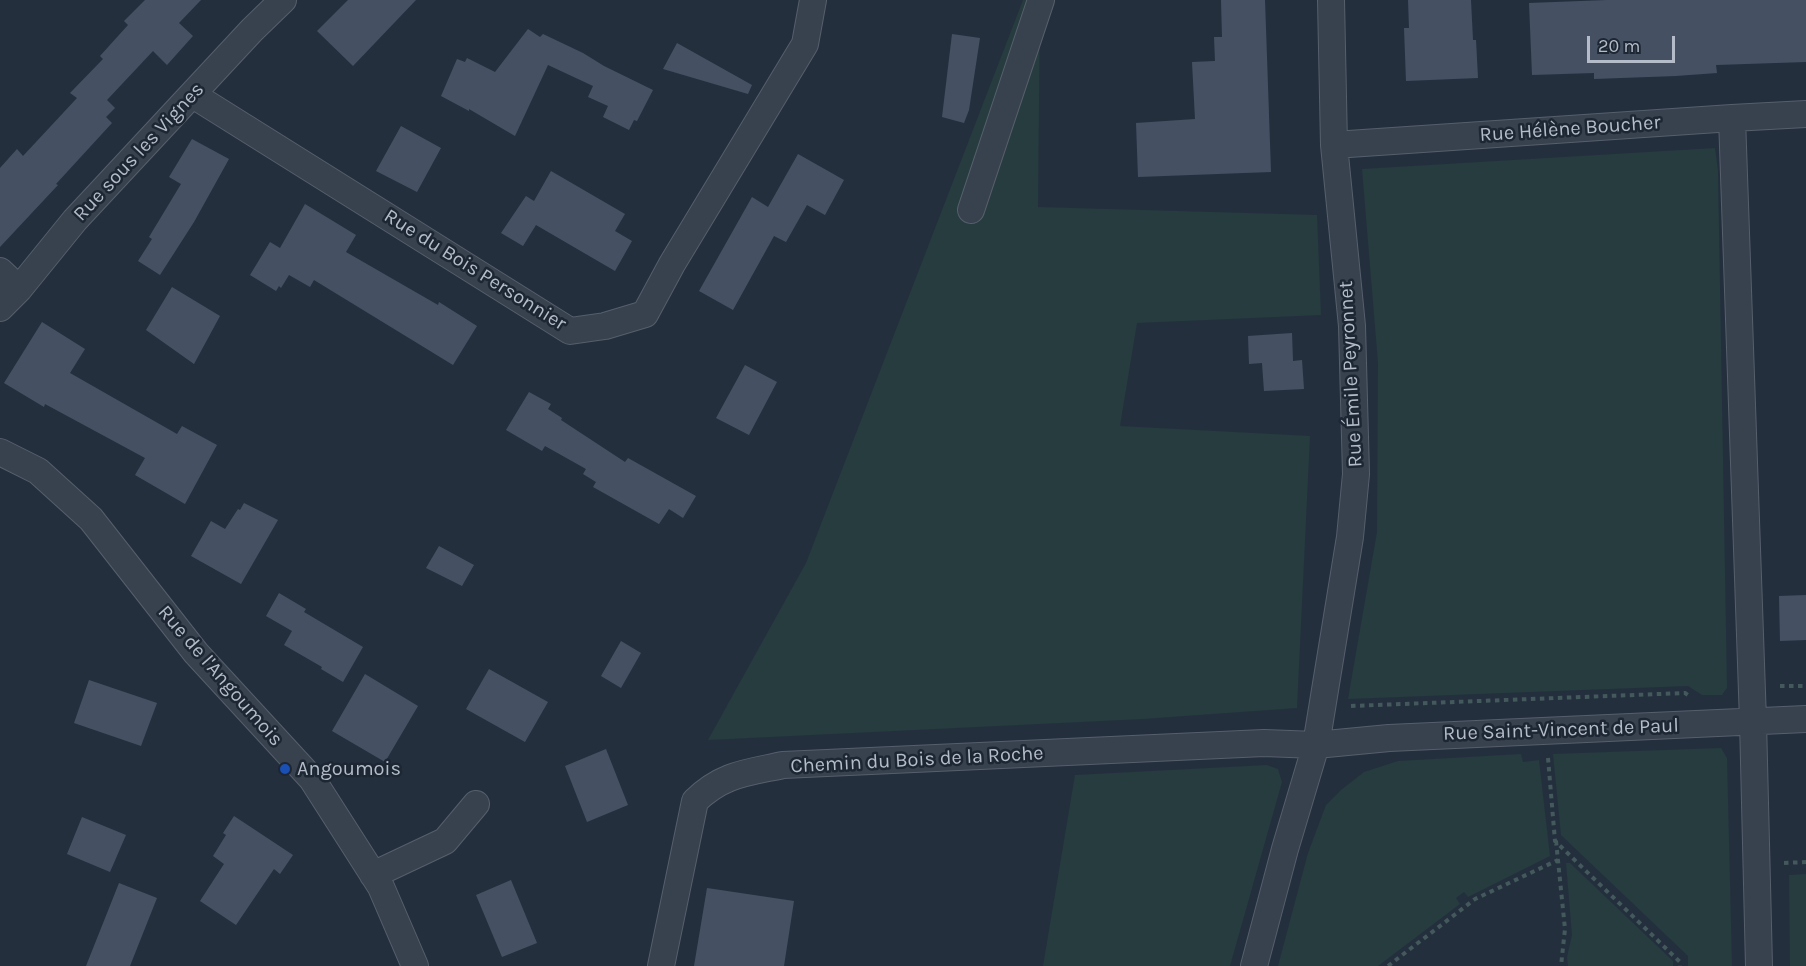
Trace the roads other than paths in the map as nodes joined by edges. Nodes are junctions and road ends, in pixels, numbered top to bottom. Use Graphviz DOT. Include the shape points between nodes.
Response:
graph roads {
  1 [pos="283,0"];
  2 [pos="813,0"];
  3 [pos="1041,0"];
  4 [pos="1331,0"];
  5 [pos="193,95"];
  6 [pos="1806,114"];
  7 [pos="1732,118"];
  8 [pos="1334,145"];
  9 [pos="971,210"];
  10 [pos="0,272"];
  11 [pos="19,289"];
  12 [pos="0,308"];
  13 [pos="0,452"];
  14 [pos="1806,719"];
  15 [pos="1753,721"];
  16 [pos="1316,746"];
  17 [pos="476,804"];
  18 [pos="374,875"];
  19 [pos="415,966"];
  20 [pos="661,966"];
  21 [pos="1254,966"];
  22 [pos="1759,966"];
  1 -- 5 [label="street, Rue sous les Vignes"];
  2 -- 5 [label="street, Rue du Bois Personnier" via="805,44 645,314 605,326 570,331"];
  3 -- 9 [label="street"];
  4 -- 8 [label="street, Rue Émile Peyronnet"];
  5 -- 11 [label="street, Rue sous les Vignes" via="75,220"];
  6 -- 7 [label="street, Rue Hélène Boucher"];
  7 -- 8 [label="street, Rue Hélène Boucher"];
  7 -- 15 [label="street"];
  8 -- 16 [label="street, Rue Émile Peyronnet" via="1352,326 1356,474 1350,537"];
  10 -- 11 [label="street"];
  11 -- 12 [label="street, Rue sous les Vignes"];
  13 -- 18 [label="street, Rue de l'Angoumois" via="38,471 91,519 196,653 312,779"];
  14 -- 15 [label="street, Rue Saint-Vincent de Paul"];
  15 -- 16 [label="street, Rue Saint-Vincent de Paul" via="1389,738"];
  15 -- 22 [label="street"];
  16 -- 20 [label="street, Chemin du Bois de la Roche" via="1264,743 783,765 731,776 694,801"];
  16 -- 21 [label="street, Rue Émile Peyronnet"];
  17 -- 18 [label="street" via="445,841"];
  18 -- 19 [label="street, Rue de l'Angoumois"];
}
